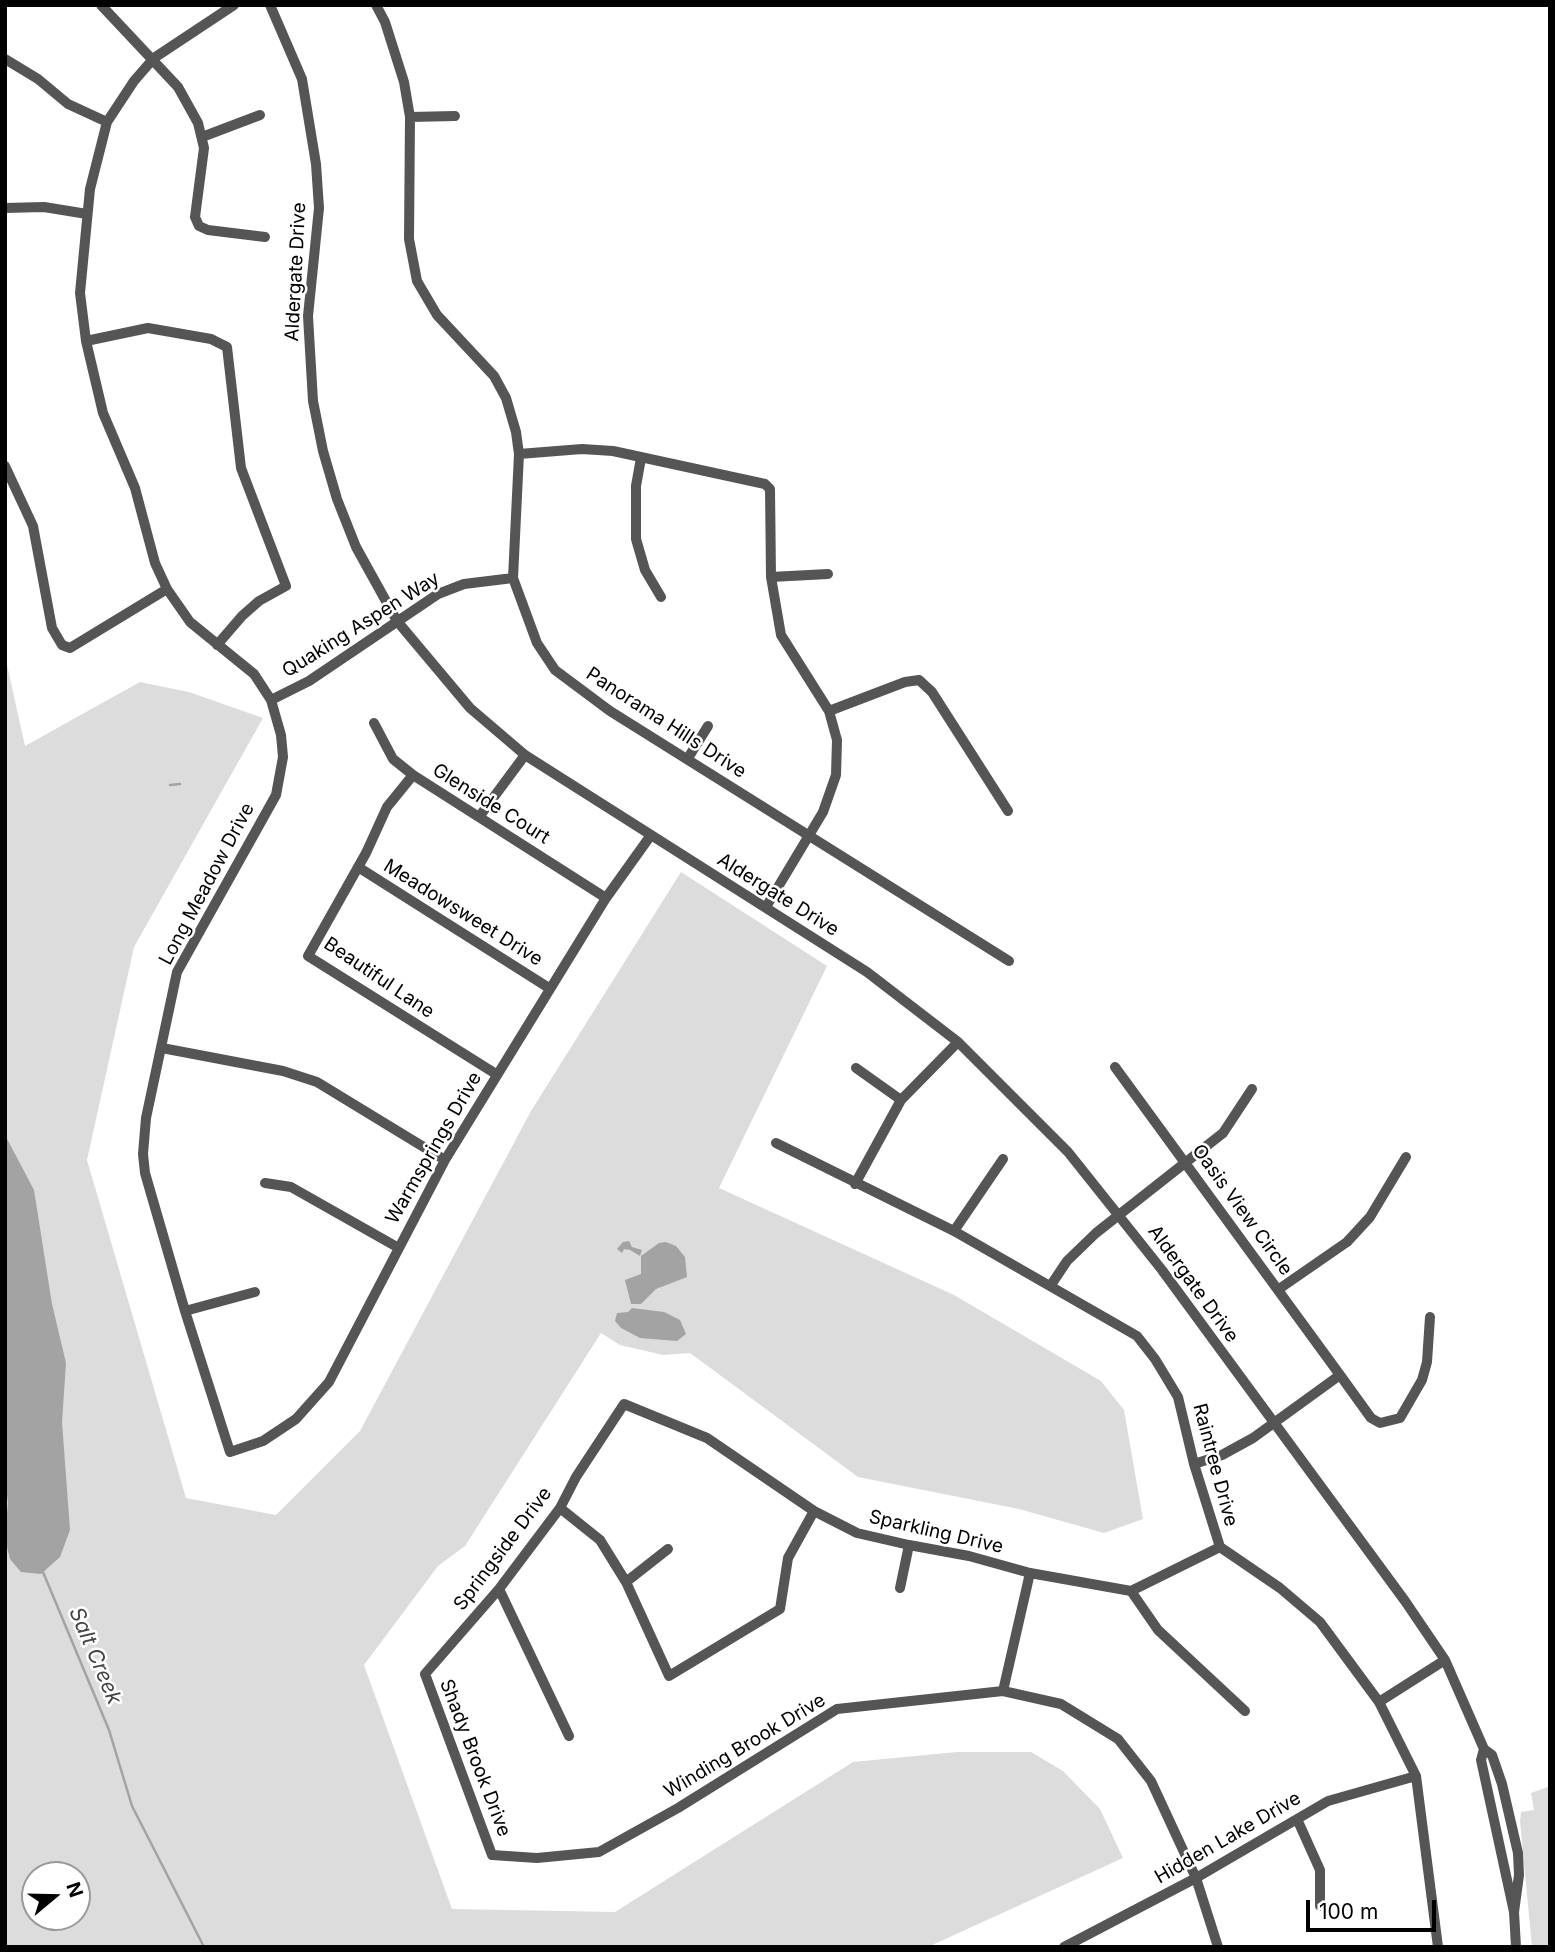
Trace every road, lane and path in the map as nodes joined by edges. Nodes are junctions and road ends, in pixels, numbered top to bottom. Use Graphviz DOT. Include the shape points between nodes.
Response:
graph roads {
  1 [pos="102,5"];
  2 [pos="234,5"];
  3 [pos="270,5"];
  4 [pos="376,5"];
  5 [pos="154,58"];
  6 [pos="5,59"];
  7 [pos="260,116"];
  8 [pos="456,116"];
  9 [pos="410,117"];
  10 [pos="107,122"];
  11 [pos="202,137"];
  12 [pos="5,208"];
  13 [pos="87,214"];
  14 [pos="265,237"];
  15 [pos="86,341"];
  16 [pos="519,454"];
  17 [pos="641,458"];
  18 [pos="5,466"];
  19 [pos="828,575"];
  20 [pos="771,577"];
  21 [pos="513,578"];
  22 [pos="167,589"];
  23 [pos="661,597"];
  24 [pos="397,621"];
  25 [pos="217,645"];
  26 [pos="271,700"];
  27 [pos="829,711"];
  28 [pos="374,723"];
  29 [pos="708,726"];
  30 [pos="525,755"];
  31 [pos="688,758"];
  32 [pos="413,775"];
  33 [pos="1008,811"];
  34 [pos="479,817"];
  35 [pos="651,835"];
  36 [pos="810,837"];
  37 [pos="358,867"];
  38 [pos="606,898"];
  39 [pos="766,907"];
  40 [pos="1009,961"];
  41 [pos="549,988"];
  42 [pos="958,1042"];
  43 [pos="162,1048"];
  44 [pos="1115,1067"];
  45 [pos="856,1068"];
  46 [pos="496,1074"];
  47 [pos="1252,1089"];
  48 [pos="901,1100"];
  49 [pos="776,1143"];
  50 [pos="1406,1157"];
  51 [pos="1003,1159"];
  52 [pos="445,1160"];
  53 [pos="1186,1163"];
  54 [pos="265,1183"];
  55 [pos="855,1184"];
  56 [pos="1120,1214"];
  57 [pos="954,1231"];
  58 [pos="397,1247"];
  59 [pos="1051,1285"];
  60 [pos="1279,1289"];
  61 [pos="255,1292"];
  62 [pos="185,1311"];
  63 [pos="1430,1317"];
  64 [pos="1339,1375"];
  65 [pos="624,1404"];
  66 [pos="1273,1422"];
  67 [pos="230,1452"];
  68 [pos="1194,1464"];
  69 [pos="560,1508"];
  70 [pos="814,1511"];
  71 [pos="909,1545"];
  72 [pos="1220,1548"];
  73 [pos="668,1549"];
  74 [pos="1030,1573"];
  75 [pos="626,1582"];
  76 [pos="900,1588"];
  77 [pos="499,1589"];
  78 [pos="1131,1591"];
  79 [pos="1445,1660"];
  80 [pos="425,1674"];
  81 [pos="1003,1691"];
  82 [pos="1378,1702"];
  83 [pos="1244,1711"];
  84 [pos="569,1736"];
  85 [pos="1484,1749"];
  86 [pos="1416,1776"];
  87 [pos="1297,1819"];
  88 [pos="492,1855"];
  89 [pos="1196,1878"];
  90 [pos="1320,1906"];
  91 [pos="1514,1912"];
  92 [pos="1086,1942"];
  93 [pos="1064,1947"];
  94 [pos="1218,1947"];
  95 [pos="1438,1947"];
  96 [pos="1516,1947"];
  1 -- 5 [label="street"];
  2 -- 5 [label="street"];
  3 -- 24 [label="street, Aldergate Drive" via="302,79 316,164 318,208 307,316 313,401 323,451 356,547"];
  4 -- 9 [label="street, Panorama Hills Drive" via="404,82"];
  5 -- 10 [label="street"];
  5 -- 11 [label="street" via="188,103"];
  6 -- 10 [label="street" via="68,104"];
  7 -- 11 [label="street"];
  8 -- 9 [label="street"];
  9 -- 16 [label="street, Panorama Hills Drive" via="409,239 414,272 437,315 494,376 506,398"];
  10 -- 13 [label="street" via="95,160"];
  11 -- 14 [label="street" via="204,166 195,217 199,226"];
  12 -- 13 [label="street" via="44,207"];
  13 -- 15 [label="street" via="80,293"];
  15 -- 22 [label="street" via="103,413 135,488 155,563"];
  15 -- 25 [label="street" via="148,328 211,339 227,347 242,468 286,586 251,608"];
  16 -- 17 [label="street" via="582,449"];
  16 -- 21 [label="street, Panorama Hills Drive"];
  17 -- 20 [label="street" via="771,489"];
  17 -- 23 [label="street" via="636,539 645,570"];
  18 -- 22 [label="street" via="33,526 56,639 70,648"];
  19 -- 20 [label="street"];
  20 -- 27 [label="street" via="781,635"];
  21 -- 24 [label="street, Quaking Aspen Way" via="464,584 438,594"];
  21 -- 31 [label="street, Panorama Hills Drive" via="537,643 555,670"];
  22 -- 25 [label="street" via="190,622"];
  24 -- 26 [label="street, Quaking Aspen Way" via="309,681"];
  24 -- 30 [label="street, Aldergate Drive" via="470,708"];
  25 -- 26 [label="street" via="254,674"];
  26 -- 43 [label="street, Long Meadow Drive" via="283,757 276,795 183,958"];
  27 -- 33 [label="street" via="919,680 932,692"];
  27 -- 36 [label="street" via="837,740 836,775"];
  28 -- 32 [label="street, Glenside Court" via="393,759"];
  29 -- 31 [label="street"];
  30 -- 34 [label="street"];
  30 -- 35 [label="street, Aldergate Drive"];
  31 -- 36 [label="street, Panorama Hills Drive"];
  32 -- 34 [label="street, Glenside Court"];
  32 -- 37 [label="street, Beautiful Lane" via="387,807"];
  34 -- 38 [label="street, Glenside Court"];
  35 -- 38 [label="street, Warmsprings Drive"];
  35 -- 39 [label="street, Aldergate Drive"];
  36 -- 39 [label="street"];
  36 -- 40 [label="street, Panorama Hills Drive"];
  37 -- 41 [label="street, Meadowsweet Drive"];
  37 -- 46 [label="street, Beautiful Lane" via="307,956"];
  38 -- 41 [label="street, Warmsprings Drive"];
  39 -- 42 [label="street, Aldergate Drive" via="867,972"];
  41 -- 46 [label="street, Warmsprings Drive"];
  42 -- 48 [label="street"];
  42 -- 56 [label="street, Aldergate Drive" via="1068,1152"];
  43 -- 52 [label="street" via="317,1082"];
  43 -- 62 [label="street, Long Meadow Drive" via="143,1154"];
  44 -- 53 [label="street, Oasis View Circle"];
  45 -- 48 [label="street"];
  46 -- 52 [label="street, Warmsprings Drive"];
  47 -- 53 [label="street" via="1223,1133"];
  48 -- 55 [label="street"];
  49 -- 55 [label="street, Raintree Drive"];
  50 -- 60 [label="street" via="1370,1217 1347,1242"];
  51 -- 57 [label="street"];
  52 -- 58 [label="street, Warmsprings Drive"];
  53 -- 56 [label="street"];
  53 -- 60 [label="street, Oasis View Circle"];
  54 -- 58 [label="street" via="290,1187"];
  55 -- 57 [label="street, Raintree Drive"];
  56 -- 59 [label="street" via="1067,1261"];
  56 -- 66 [label="street, Aldergate Drive"];
  57 -- 59 [label="street, Raintree Drive"];
  58 -- 67 [label="street, Warmsprings Drive" via="329,1382 296,1419 263,1441"];
  59 -- 68 [label="street, Raintree Drive" via="1137,1336 1178,1396"];
  60 -- 64 [label="street, Oasis View Circle"];
  61 -- 62 [label="street"];
  62 -- 67 [label="street, Long Meadow Drive"];
  63 -- 64 [label="street, Oasis View Circle" via="1422,1380 1400,1418 1380,1423 1371,1418"];
  64 -- 66 [label="street"];
  65 -- 69 [label="street, Springside Drive"];
  65 -- 70 [label="street, Sparkling Drive" via="707,1438"];
  66 -- 68 [label="street" via="1222,1455"];
  66 -- 79 [label="street, Aldergate Drive"];
  68 -- 72 [label="street, Raintree Drive"];
  69 -- 75 [label="street" via="600,1540"];
  69 -- 77 [label="street, Springside Drive"];
  70 -- 71 [label="street, Sparkling Drive" via="857,1533"];
  70 -- 75 [label="street" via="788,1558 780,1609 669,1676"];
  71 -- 74 [label="street, Sparkling Drive"];
  71 -- 76 [label="street"];
  72 -- 78 [label="street"];
  72 -- 82 [label="street, Raintree Drive" via="1280,1588 1320,1622"];
  73 -- 75 [label="street"];
  74 -- 78 [label="street, Sparkling Drive"];
  74 -- 81 [label="street"];
  77 -- 80 [label="street, Springside Drive"];
  77 -- 84 [label="street"];
  78 -- 83 [label="street" via="1158,1630"];
  79 -- 82 [label="street"];
  79 -- 85 [label="street, Aldergate Drive"];
  80 -- 88 [label="street, Shady Brook Drive"];
  81 -- 88 [label="street, Winding Brook Drive" via="837,1709 599,1852 537,1858"];
  81 -- 89 [label="street, Winding Brook Drive" via="1061,1704 1118,1739 1151,1781"];
  82 -- 86 [label="street, Raintree Drive"];
  85 -- 91 [label="street, Aldergate Drive" via="1481,1760"];
  85 -- 91 [label="street, Aldergate Drive" via="1492,1755 1502,1784 1518,1853"];
  86 -- 87 [label="street, Hidden Lake Drive" via="1328,1801"];
  86 -- 95 [label="street, Raintree Drive"];
  87 -- 89 [label="street, Hidden Lake Drive"];
  87 -- 90 [label="street" via="1320,1870"];
  89 -- 92 [label="street, Hidden Lake Drive"];
  89 -- 94 [label="street, Winding Brook Drive"];
  91 -- 96 [label="street, Aldergate Drive"];
  92 -- 93 [label="street, Hidden Lake Drive"];
}
